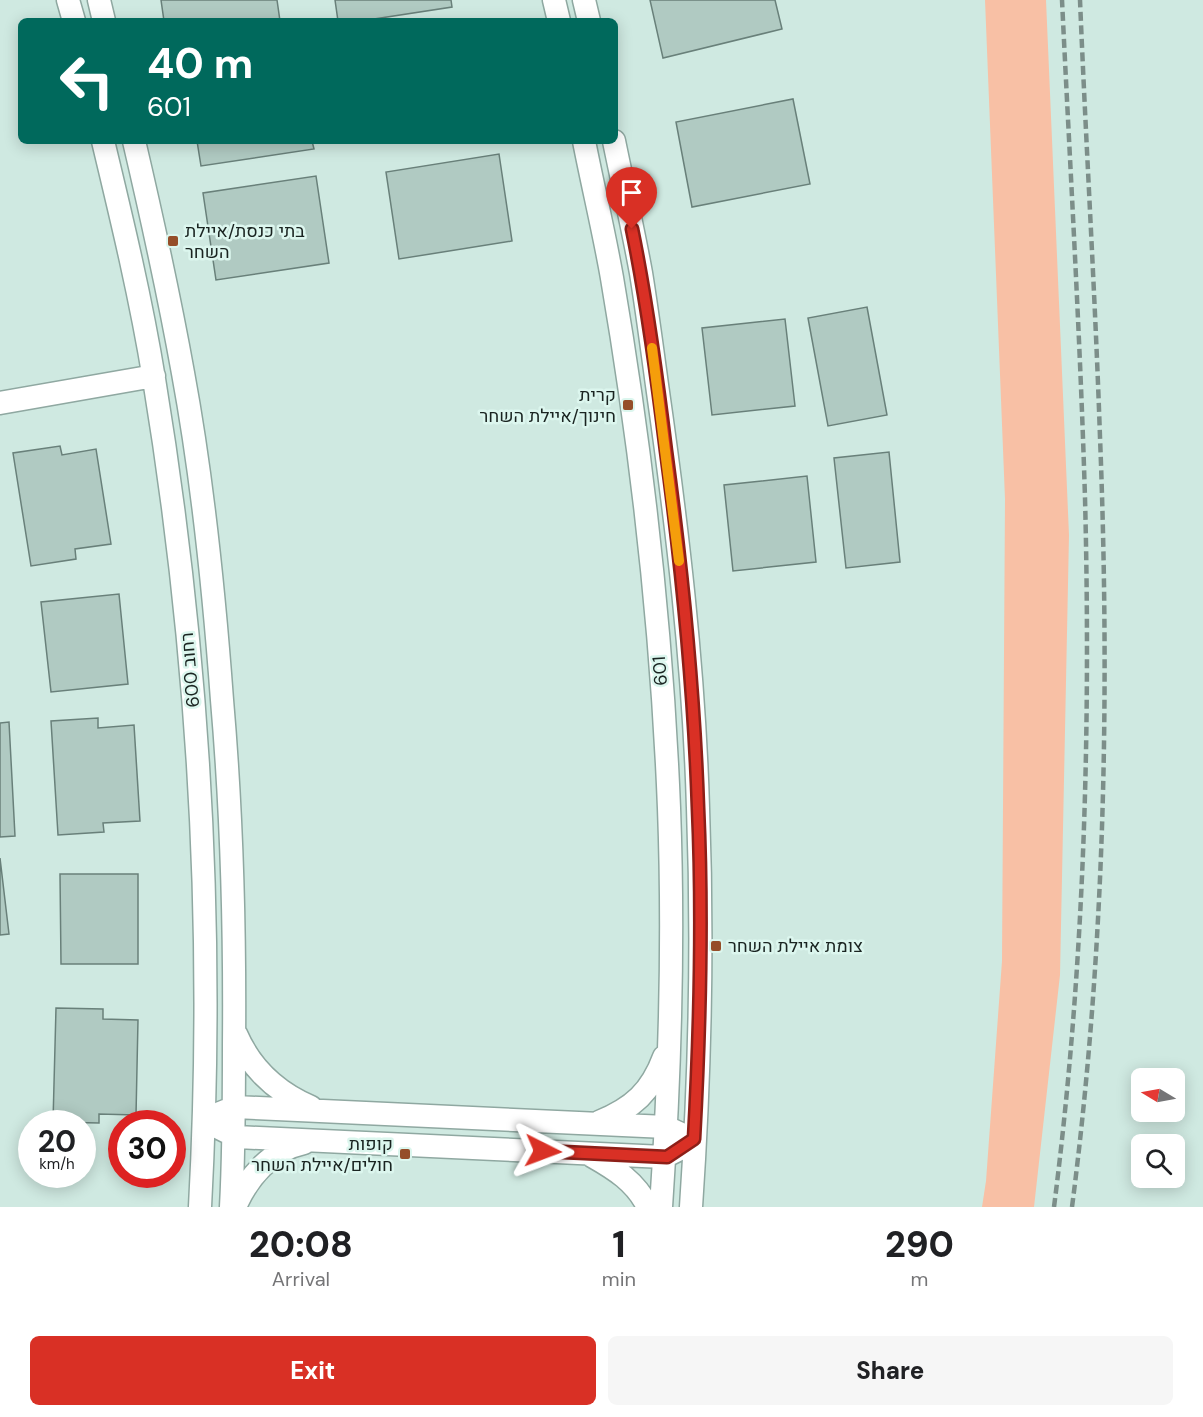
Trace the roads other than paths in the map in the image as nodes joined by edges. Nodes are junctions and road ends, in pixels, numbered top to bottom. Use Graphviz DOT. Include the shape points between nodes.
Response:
graph roads {
  1 [pos="68,0"];
  2 [pos="99,0"];
  3 [pos="554,0"];
  4 [pos="584,0"];
  5 [pos="73,18"];
  6 [pos="103,18"];
  7 [pos="558,18"];
  8 [pos="588,18"];
  9 [pos="105,144"];
  10 [pos="135,144"];
  11 [pos="585,144"];
  12 [pos="615,144"];
  13 [pos="154,376"];
  14 [pos="0,403"];
  15 [pos="234,1030"];
  16 [pos="668,1047"];
  17 [pos="234,1107"];
  18 [pos="321,1111"];
  19 [pos="204,1121"];
  20 [pos="595,1124"];
  21 [pos="666,1127"];
  22 [pos="234,1134"];
  23 [pos="694,1139"];
  24 [pos="316,1141"];
  25 [pos="589,1153"];
  26 [pos="664,1157"];
  27 [pos="200,1207"];
  28 [pos="233,1207"];
  29 [pos="648,1207"];
  30 [pos="661,1207"];
  31 [pos="690,1207"];
  1 -- 5 [label="street"];
  2 -- 6 [label="street"];
  3 -- 7 [label="street"];
  4 -- 8 [label="street"];
  9 -- 13 [label="street, רחוב 600"];
  10 -- 15 [label="street, רחוב 600" via="184,375 209,551 229,786"];
  11 -- 16 [label="street, 601" via="615,300 647,530 658,646 669,809"];
  12 -- 23 [label="street, 601" via="641,272 662,417 689,667 698,807 700,939"];
  13 -- 14 [label="street"];
  13 -- 19 [label="street, רחוב 600" via="180,555 199,777 204,888"];
  15 -- 17 [label="street, רחוב 600"];
  15 -- 18 [label="street" via="245,1054 277,1089"];
  16 -- 20 [label="street" via="659,1072 636,1102"];
  16 -- 21 [label="street, 601"];
  17 -- 18 [label="street"];
  17 -- 19 [label="street"];
  17 -- 22 [label="street, רחוב 600"];
  18 -- 20 [label="street"];
  19 -- 22 [label="street"];
  19 -- 27 [label="street, רחוב 600"];
  20 -- 21 [label="street"];
  21 -- 23 [label="street"];
  21 -- 26 [label="street, 601"];
  22 -- 24 [label="street"];
  22 -- 28 [label="street, רחוב 600"];
  23 -- 26 [label="street"];
  23 -- 31 [label="street, 601"];
  24 -- 25 [label="street"];
  24 -- 28 [label="street" via="296,1145 263,1165"];
  25 -- 26 [label="street"];
  25 -- 29 [label="street" via="636,1187"];
  26 -- 30 [label="street, 601"];
}
